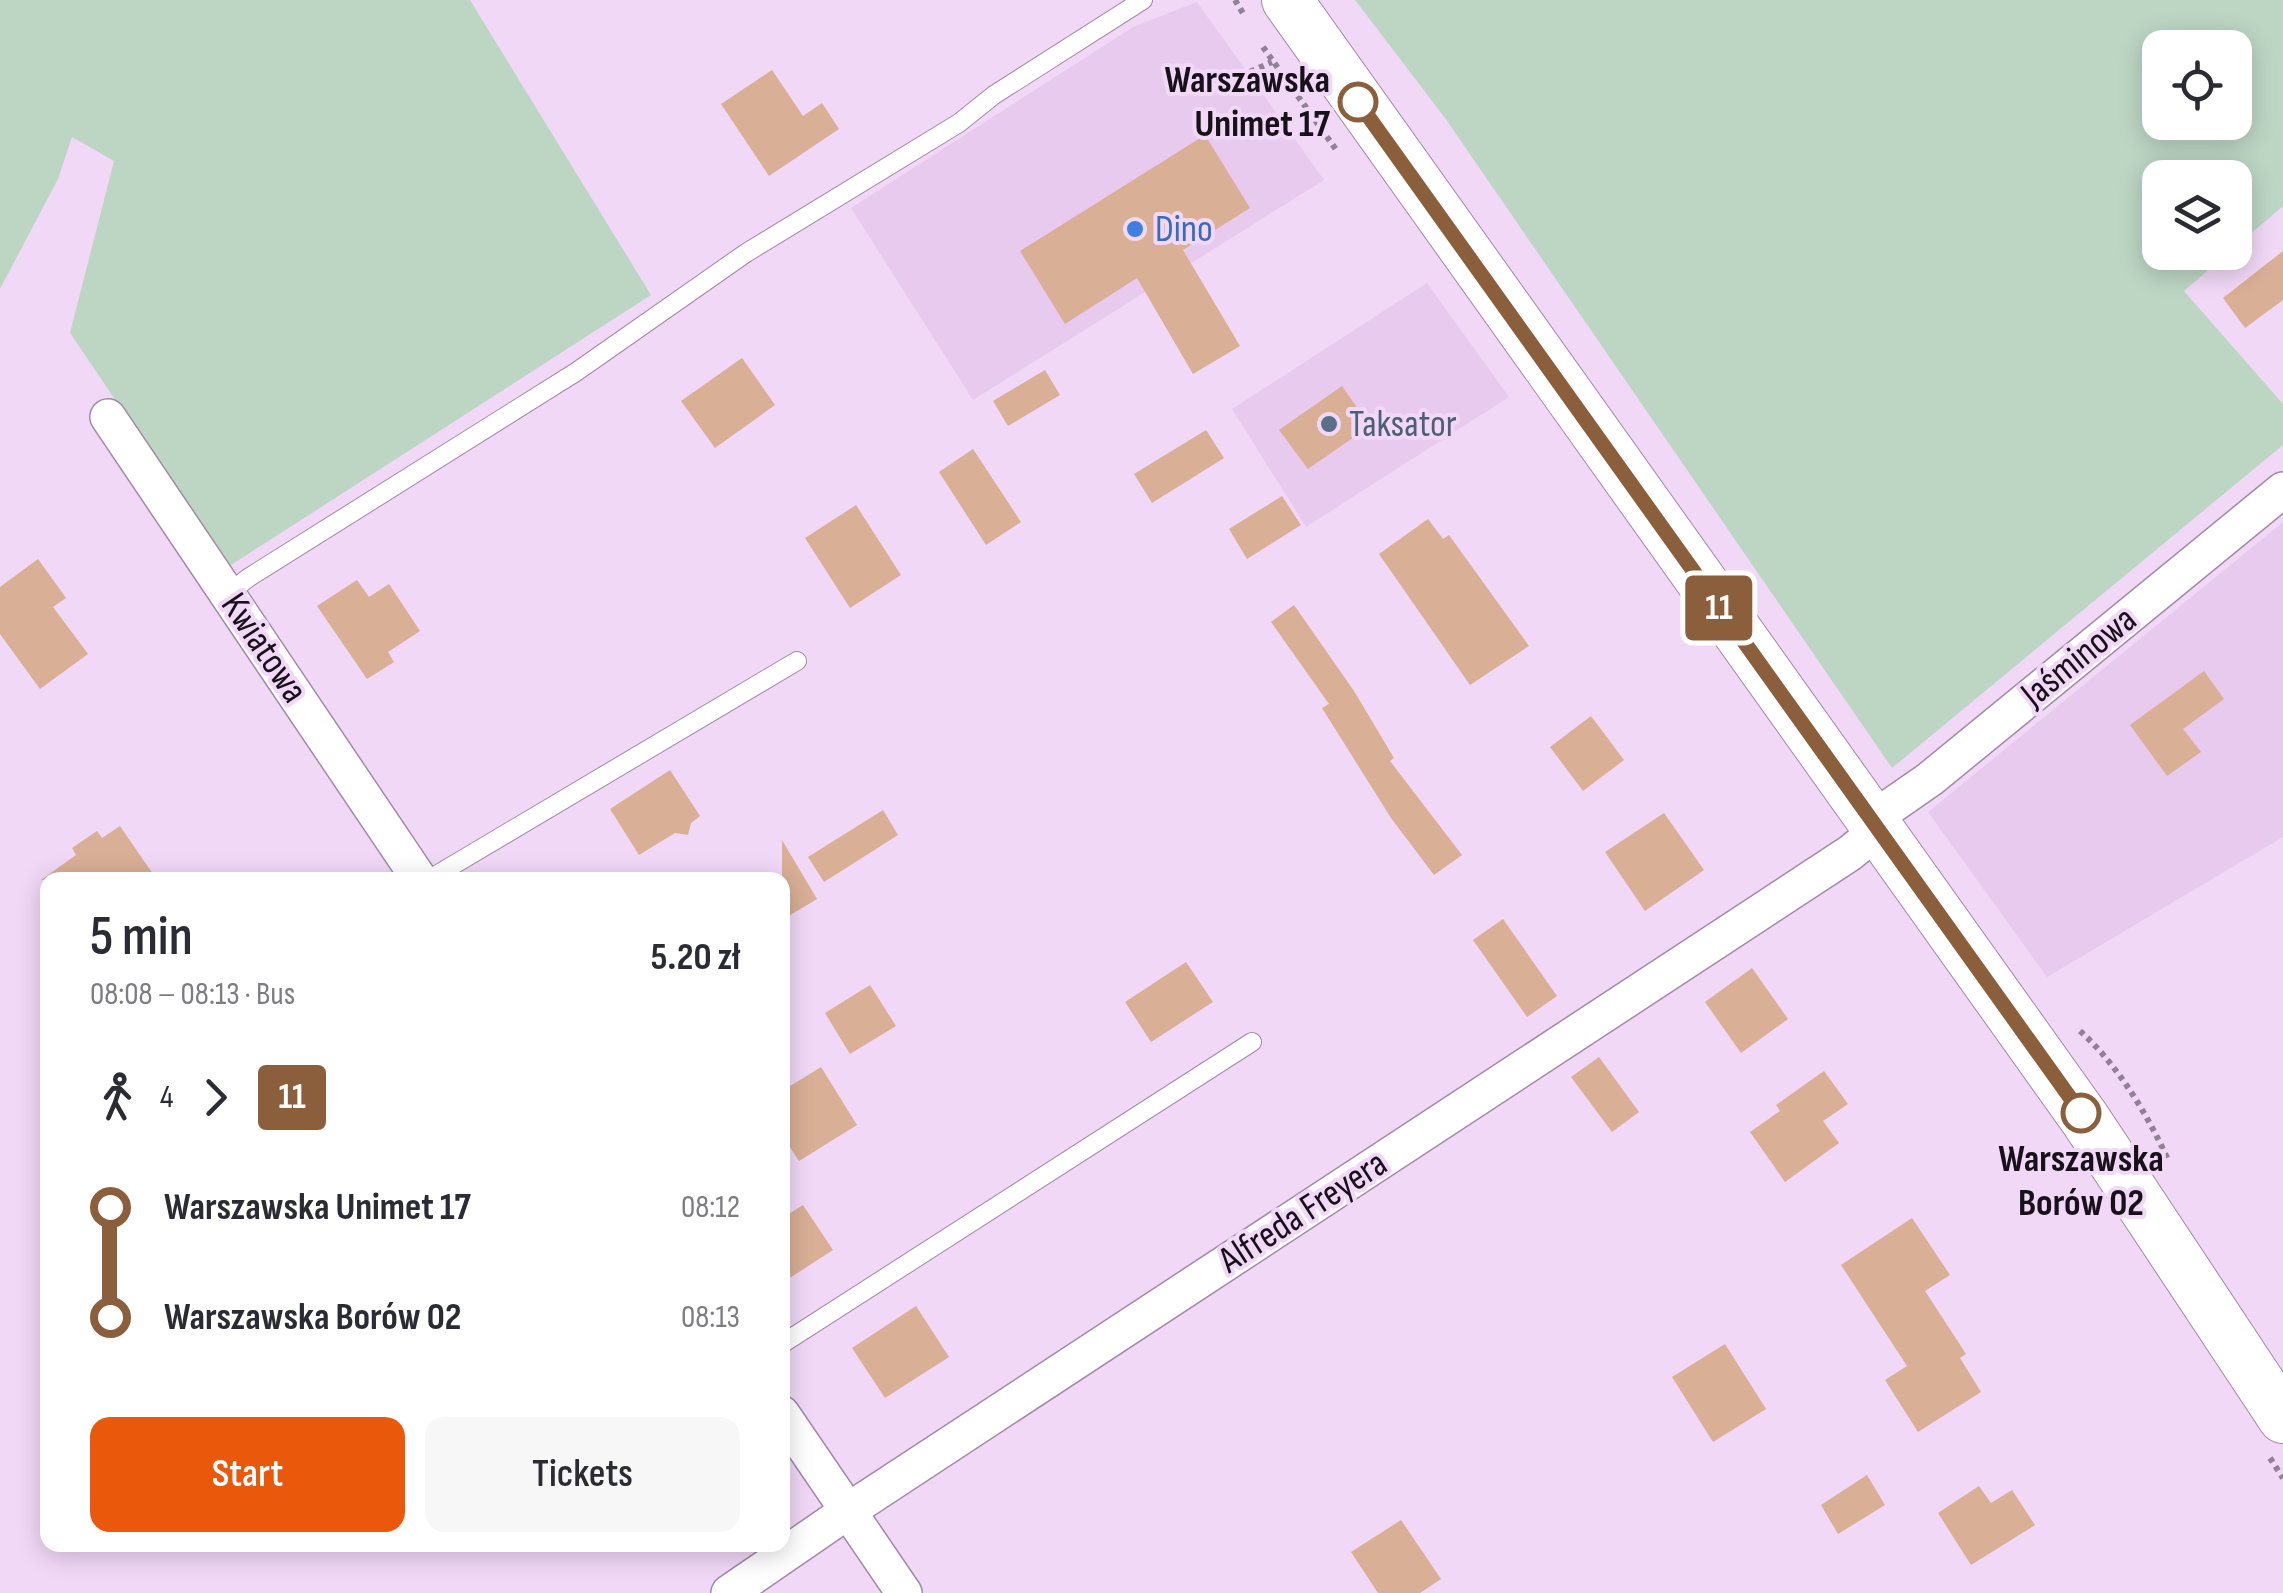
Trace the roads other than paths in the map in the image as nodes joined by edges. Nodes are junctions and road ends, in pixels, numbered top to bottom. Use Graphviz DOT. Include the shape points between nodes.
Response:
graph roads {
  1 [pos="1144,0"];
  2 [pos="1287,0"];
  3 [pos="108,417"];
  4 [pos="2283,490"];
  5 [pos="228,594"];
  6 [pos="797,661"];
  7 [pos="1874,826"];
  8 [pos="415,872"];
  9 [pos="441,872"];
  10 [pos="1252,1042"];
  11 [pos="790,1339"];
  12 [pos="2283,1418"];
  13 [pos="790,1426"];
  14 [pos="848,1510"];
  15 [pos="790,1550"];
  16 [pos="788,1552"];
  17 [pos="729,1593"];
  18 [pos="904,1593"];
  1 -- 5 [label="lane"];
  2 -- 7 [label="street"];
  3 -- 5 [label="street, Kwiatowa"];
  4 -- 7 [label="street, Jaśminowa"];
  5 -- 8 [label="street, Kwiatowa"];
  6 -- 9 [label="lane"];
  7 -- 12 [label="street" via="2085,1119"];
  7 -- 14 [label="street, Alfreda Freyera" via="1850,853"];
  10 -- 11 [label="lane"];
  13 -- 14 [label="street"];
  14 -- 15 [label="street, Alfreda Freyera"];
  14 -- 18 [label="street"];
  16 -- 17 [label="street, Alfreda Freyera"];
}
